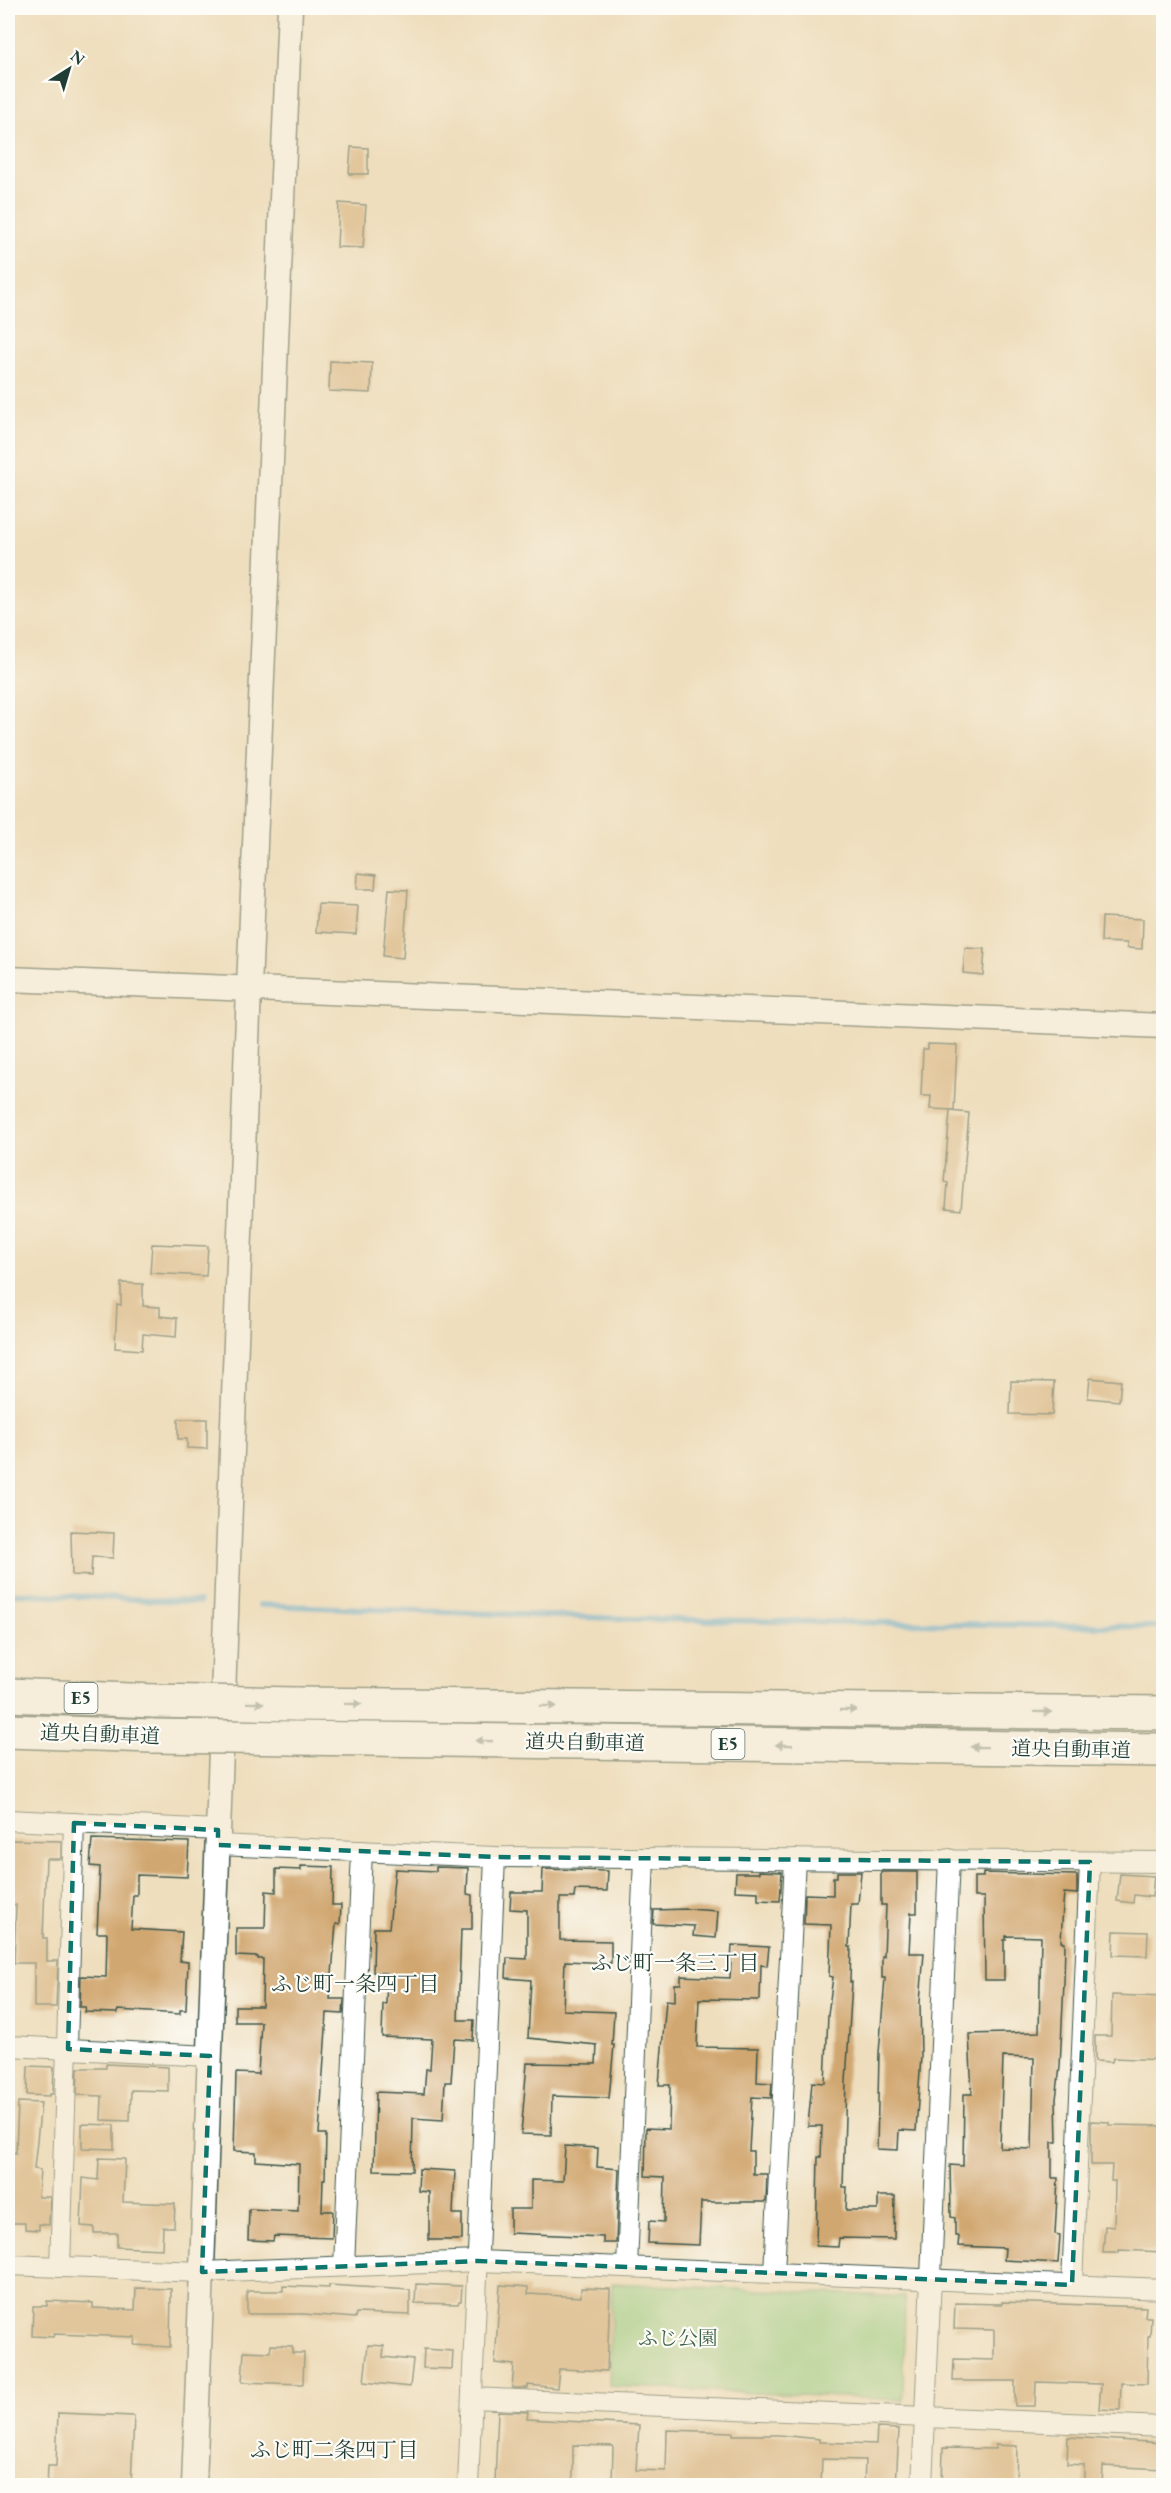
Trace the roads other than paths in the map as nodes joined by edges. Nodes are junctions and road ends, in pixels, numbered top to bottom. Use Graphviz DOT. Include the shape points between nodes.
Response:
graph roads {
  1 [pos="290,8"];
  2 [pos="8,979"];
  3 [pos="249,988"];
  4 [pos="1164,1026"];
  5 [pos="8,1695"];
  6 [pos="1164,1713"];
  7 [pos="8,1731"];
  8 [pos="1164,1750"];
  9 [pos="8,1820"];
  10 [pos="74,1823"];
  11 [pos="218,1837"];
  12 [pos="362,1851"];
  13 [pos="495,1857"];
  14 [pos="644,1858"];
  15 [pos="795,1859"];
  16 [pos="949,1859"];
  17 [pos="1090,1862"];
  18 [pos="1164,1862"];
  19 [pos="8,2046"];
  20 [pos="68,2049"];
  21 [pos="210,2056"];
  22 [pos="478,2261"];
  23 [pos="8,2265"];
  24 [pos="344,2266"];
  25 [pos="60,2267"];
  26 [pos="627,2267"];
  27 [pos="202,2272"];
  28 [pos="774,2273"];
  29 [pos="930,2280"];
  30 [pos="1072,2285"];
  31 [pos="1164,2289"];
  32 [pos="472,2398"];
  33 [pos="924,2417"];
  34 [pos="1164,2427"];
  35 [pos="194,2486"];
  36 [pos="468,2486"];
  37 [pos="922,2486"];
  1 -- 3 [label="street"];
  2 -- 3 [label="street"];
  3 -- 4 [label="street"];
  3 -- 11 [label="street"];
  5 -- 6 [label="highway, 道央自動車道 / E5, one-way, bridge" via="295,1704"];
  8 -- 7 [label="highway, 道央自動車道 / E5, one-way, bridge"];
  9 -- 10 [label="street"];
  10 -- 11 [label="street"];
  10 -- 20 [label="street"];
  11 -- 12 [label="street"];
  11 -- 21 [label="street"];
  12 -- 13 [label="street"];
  12 -- 24 [label="street"];
  13 -- 14 [label="street"];
  13 -- 22 [label="street"];
  14 -- 15 [label="street"];
  14 -- 26 [label="street"];
  15 -- 16 [label="street"];
  15 -- 28 [label="street"];
  16 -- 17 [label="street"];
  16 -- 29 [label="street"];
  17 -- 18 [label="street"];
  17 -- 30 [label="street"];
  19 -- 20 [label="street"];
  20 -- 21 [label="street"];
  20 -- 25 [label="street"];
  21 -- 27 [label="street"];
  22 -- 24 [label="street"];
  22 -- 26 [label="street"];
  22 -- 32 [label="street"];
  23 -- 25 [label="street"];
  24 -- 27 [label="street"];
  25 -- 27 [label="street"];
  26 -- 28 [label="street"];
  27 -- 35 [label="street"];
  28 -- 29 [label="street"];
  29 -- 30 [label="street"];
  29 -- 33 [label="street"];
  30 -- 31 [label="street"];
  32 -- 33 [label="street"];
  32 -- 36 [label="street"];
  33 -- 34 [label="street"];
  33 -- 37 [label="street"];
}
